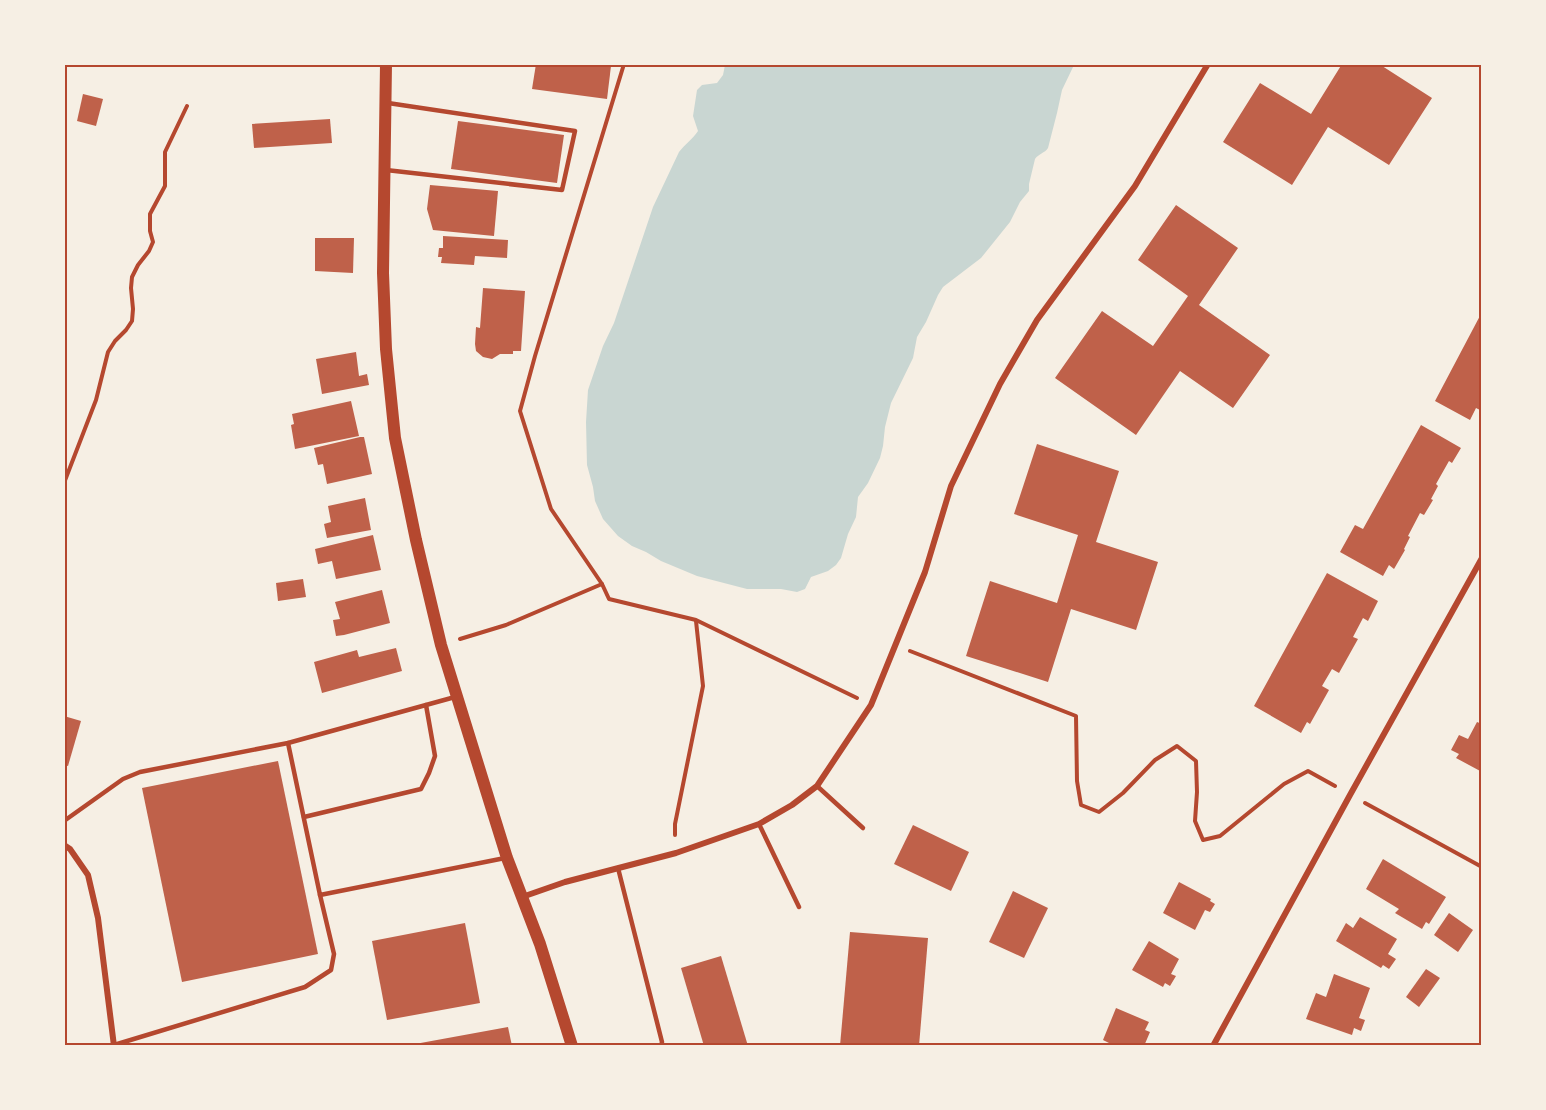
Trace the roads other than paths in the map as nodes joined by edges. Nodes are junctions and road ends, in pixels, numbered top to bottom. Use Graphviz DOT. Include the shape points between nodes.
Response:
graph roads {
  1 [pos="386,64"];
  2 [pos="1208,64"];
  3 [pos="385,103"];
  4 [pos="384,170"];
  5 [pos="1482,558"];
  6 [pos="457,697"];
  7 [pos="426,705"];
  8 [pos="288,743"];
  9 [pos="817,786"];
  10 [pos="304,817"];
  11 [pos="64,821"];
  12 [pos="759,824"];
  13 [pos="863,828"];
  14 [pos="64,845"];
  15 [pos="507,858"];
  16 [pos="617,868"];
  17 [pos="320,895"];
  18 [pos="522,897"];
  19 [pos="799,907"];
  20 [pos="114,1045"];
  21 [pos="573,1046"];
  22 [pos="661,1046"];
  23 [pos="1213,1046"];
  1 -- 3 [label="main road"];
  2 -- 9 [label="street" via="1135,186 1037,320 1000,384 951,486 926,572 871,705"];
  3 -- 4 [label="main road"];
  3 -- 4 [label="lane" via="575,131 562,190"];
  4 -- 6 [label="main road" via="386,349 395,438 441,645"];
  5 -- 23 [label="street"];
  6 -- 7 [label="lane"];
  6 -- 15 [label="main road"];
  7 -- 8 [label="lane"];
  7 -- 10 [label="lane" via="435,756 421,789"];
  8 -- 10 [label="lane"];
  8 -- 11 [label="lane" via="140,772 123,779"];
  9 -- 12 [label="street"];
  9 -- 13 [label="lane"];
  10 -- 17 [label="lane"];
  12 -- 16 [label="street" via="676,853"];
  12 -- 19 [label="lane"];
  14 -- 20 [label="street" via="88,874 98,918"];
  15 -- 17 [label="lane"];
  15 -- 18 [label="main road"];
  16 -- 18 [label="street"];
  16 -- 22 [label="lane"];
  17 -- 20 [label="lane" via="334,954 331,970 305,987"];
  18 -- 21 [label="main road"];
}
